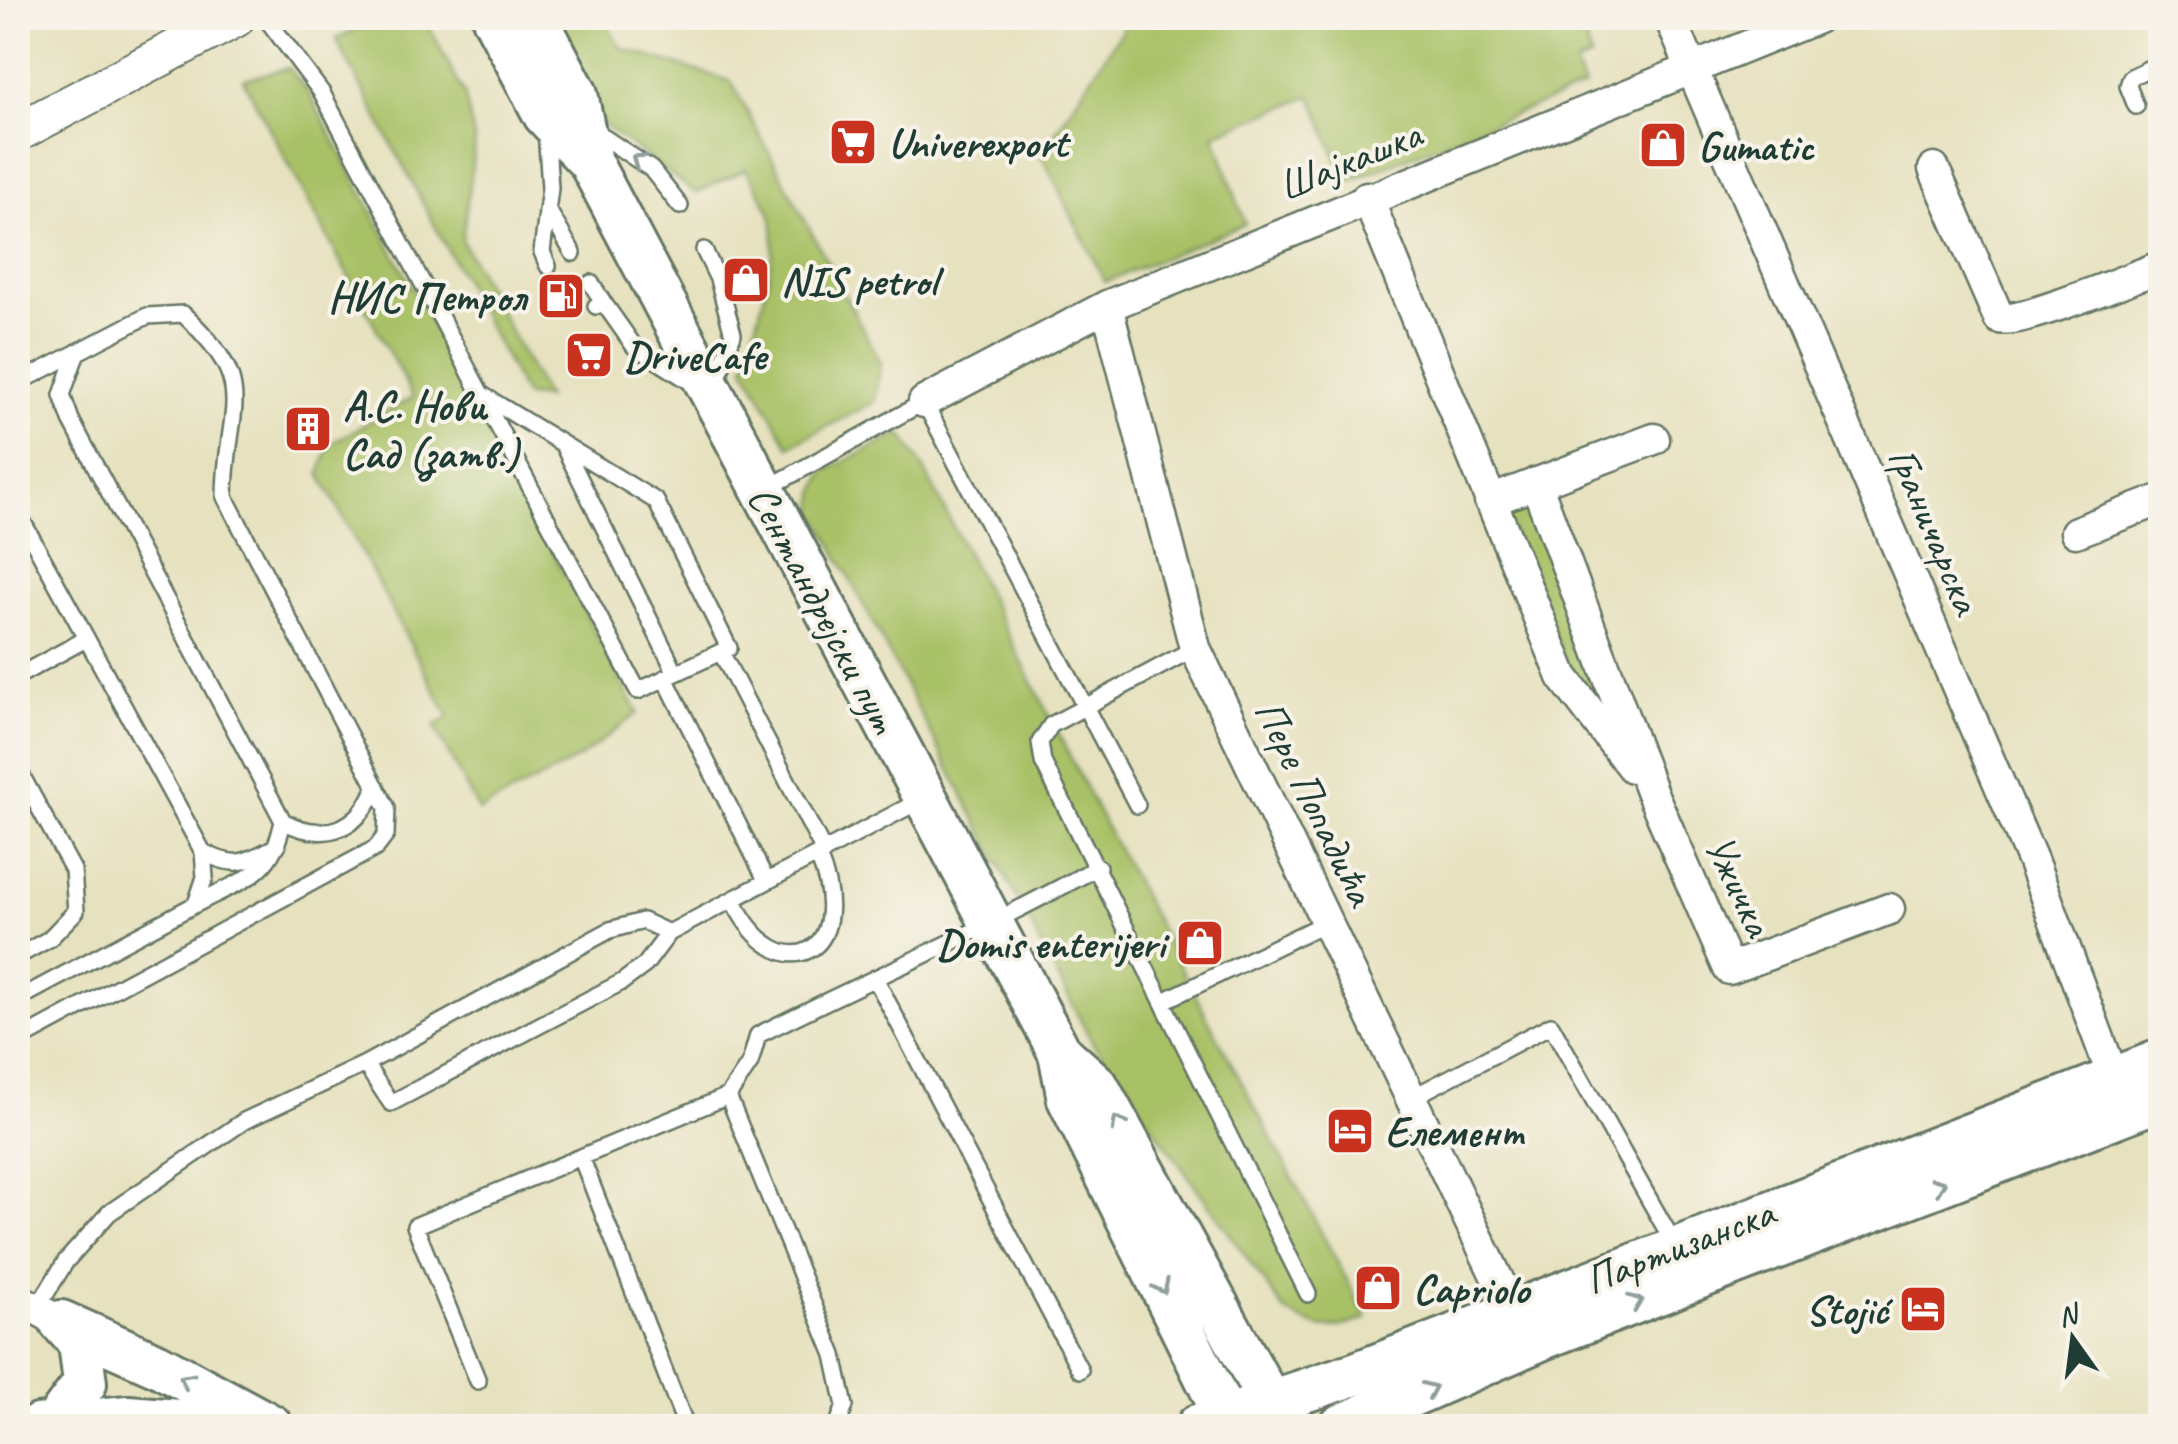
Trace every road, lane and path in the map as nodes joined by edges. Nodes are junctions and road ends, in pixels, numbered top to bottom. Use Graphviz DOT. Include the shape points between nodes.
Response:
graph roads {
  1 [pos="235,18"];
  2 [pos="266,18"];
  3 [pos="494,18"];
  4 [pos="536,18"];
  5 [pos="1670,18"];
  6 [pos="1817,18"];
  7 [pos="2160,63"];
  8 [pos="1691,67"];
  9 [pos="2136,106"];
  10 [pos="18,132"];
  11 [pos="574,134"];
  12 [pos="1934,168"];
  13 [pos="1367,197"];
  14 [pos="680,206"];
  15 [pos="548,210"];
  16 [pos="704,250"];
  17 [pos="573,253"];
  18 [pos="548,266"];
  19 [pos="2160,267"];
  20 [pos="591,283"];
  21 [pos="1107,306"];
  22 [pos="77,352"];
  23 [pos="18,383"];
  24 [pos="482,394"];
  25 [pos="712,394"];
  26 [pos="924,402"];
  27 [pos="1654,439"];
  28 [pos="563,444"];
  29 [pos="1536,483"];
  30 [pos="762,492"];
  31 [pos="2160,500"];
  32 [pos="1490,501"];
  33 [pos="18,513"];
  34 [pos="2076,532"];
  35 [pos="86,639"];
  36 [pos="1195,648"];
  37 [pos="721,652"];
  38 [pos="18,676"];
  39 [pos="670,676"];
  40 [pos="1085,705"];
  41 [pos="18,769"];
  42 [pos="376,786"];
  43 [pos="1652,793"];
  44 [pos="924,799"];
  45 [pos="1138,805"];
  46 [pos="283,821"];
  47 [pos="278,845"];
  48 [pos="203,852"];
  49 [pos="821,854"];
  50 [pos="1098,867"];
  51 [pos="766,880"];
  52 [pos="732,900"];
  53 [pos="196,904"];
  54 [pos="1889,909"];
  55 [pos="1326,922"];
  56 [pos="990,923"];
  57 [pos="669,933"];
  58 [pos="18,956"];
  59 [pos="875,978"];
  60 [pos="18,1000"];
  61 [pos="1164,1001"];
  62 [pos="18,1041"];
  63 [pos="1060,1053"];
  64 [pos="2160,1061"];
  65 [pos="365,1064"];
  66 [pos="2114,1079"];
  67 [pos="728,1096"];
  68 [pos="1413,1098"];
  69 [pos="2160,1099"];
  70 [pos="582,1156"];
  71 [pos="1676,1246"];
  72 [pos="1308,1294"];
  73 [pos="39,1310"];
  74 [pos="1513,1311"];
  75 [pos="1080,1370"];
  76 [pos="478,1382"];
  77 [pos="1277,1414"];
  78 [pos="1217,1423"];
  79 [pos="47,1424"];
  80 [pos="242,1426"];
  81 [pos="272,1426"];
  82 [pos="686,1426"];
  83 [pos="836,1426"];
  84 [pos="1340,1426"];
  1 -- 10 [label="street"];
  2 -- 24 [label="lane" via="322,94"];
  3 -- 11 [label="main road, Сентандрејски пут"];
  4 -- 11 [label="main road, Сентандрејски пут" via="576,94"];
  5 -- 8 [label="street, Граничарска"];
  6 -- 8 [label="street, Шајкашка"];
  7 -- 9 [label="lane" via="2131,77"];
  8 -- 13 [label="street, Шајкашка"];
  8 -- 66 [label="street, Граничарска" via="2032,860"];
  14 -- 11 [label="lane, one-way" via="652,169"];
  11 -- 15 [label="lane"];
  11 -- 25 [label="main road, Сентандрејски пут"];
  12 -- 19 [label="street" via="1998,318 2019,318"];
  13 -- 21 [label="street, Шајкашка"];
  13 -- 32 [label="street, Ужичка"];
  15 -- 17 [label="lane"];
  15 -- 18 [label="lane" via="542,240"];
  16 -- 25 [label="lane" via="733,334"];
  20 -- 25 [label="lane" via="634,346"];
  21 -- 26 [label="street, Шајкашка"];
  21 -- 36 [label="street, Пере Попадића"];
  22 -- 23 [label="lane"];
  22 -- 42 [label="lane" via="148,316 183,314 231,369 236,421 225,497"];
  22 -- 46 [label="lane" via="62,395 72,420"];
  24 -- 28 [label="lane"];
  24 -- 39 [label="lane" via="638,690"];
  25 -- 30 [label="main road, Сентандрејски пут"];
  26 -- 30 [label="lane"];
  26 -- 40 [label="lane"];
  27 -- 29 [label="street"];
  28 -- 37 [label="lane" via="656,501 729,648"];
  28 -- 39 [label="lane"];
  29 -- 32 [label="street"];
  29 -- 43 [label="street, Ужичка"];
  30 -- 44 [label="main road, Сентандрејски пут"];
  31 -- 34 [label="street"];
  32 -- 43 [label="street, Ужичка" via="1563,677"];
  33 -- 35 [label="lane"];
  35 -- 38 [label="lane"];
  35 -- 48 [label="lane"];
  36 -- 40 [label="lane"];
  36 -- 55 [label="street, Пере Попадића"];
  37 -- 39 [label="lane"];
  37 -- 49 [label="lane"];
  39 -- 51 [label="lane"];
  40 -- 45 [label="lane"];
  40 -- 50 [label="lane" via="1051,725 1040,742 1043,762"];
  41 -- 58 [label="lane" via="73,870 76,910 50,939"];
  42 -- 46 [label="lane" via="366,811 338,829 306,833"];
  42 -- 62 [label="lane" via="387,808 386,835 376,848"];
  43 -- 54 [label="street, Ужичка" via="1729,969"];
  44 -- 49 [label="lane"];
  44 -- 56 [label="main road, Сентандрејски пут"];
  46 -- 47 [label="lane"];
  47 -- 48 [label="lane" via="227,865"];
  47 -- 53 [label="lane" via="266,867"];
  48 -- 53 [label="lane" via="205,877"];
  49 -- 51 [label="lane"];
  49 -- 52 [label="lane" via="832,901 830,928 817,946 781,952 760,943"];
  50 -- 56 [label="lane"];
  50 -- 61 [label="lane"];
  51 -- 52 [label="lane"];
  52 -- 57 [label="lane"];
  53 -- 60 [label="lane"];
  55 -- 61 [label="lane"];
  55 -- 68 [label="street, Пере Попадића"];
  56 -- 59 [label="lane"];
  56 -- 63 [label="main road, Сентандрејски пут"];
  57 -- 65 [label="lane" via="643,922 610,930"];
  57 -- 65 [label="lane" via="645,966 622,982 390,1103"];
  59 -- 67 [label="lane" via="758,1035 750,1063"];
  59 -- 75 [label="lane"];
  61 -- 72 [label="lane"];
  77 -- 63 [label="main road, Сентандрејски пут, one-way" via="1098,1086"];
  63 -- 78 [label="main road, Сентандрејски пут, one-way" via="1069,1099"];
  64 -- 66 [label="main road, Партизанска"];
  65 -- 73 [label="lane" via="244,1121 109,1214 66,1260"];
  66 -- 71 [label="main road, Партизанска"];
  67 -- 70 [label="lane"];
  67 -- 83 [label="lane" via="834,1356 845,1406"];
  68 -- 71 [label="lane" via="1551,1025"];
  68 -- 74 [label="street, Пере Попадића"];
  84 -- 69 [label="main road, Партизанска, one-way" via="1545,1337"];
  70 -- 76 [label="lane" via="415,1226"];
  70 -- 82 [label="lane"];
  71 -- 74 [label="main road, Партизанска"];
  73 -- 79 [label="main road" via="80,1343 85,1383"];
  81 -- 73 [label="main road, one-way"];
  74 -- 77 [label="main road, Партизанска"];
  77 -- 78 [label="main road, Партизанска"];
  79 -- 80 [label="main road" via="128,1417"];
}
